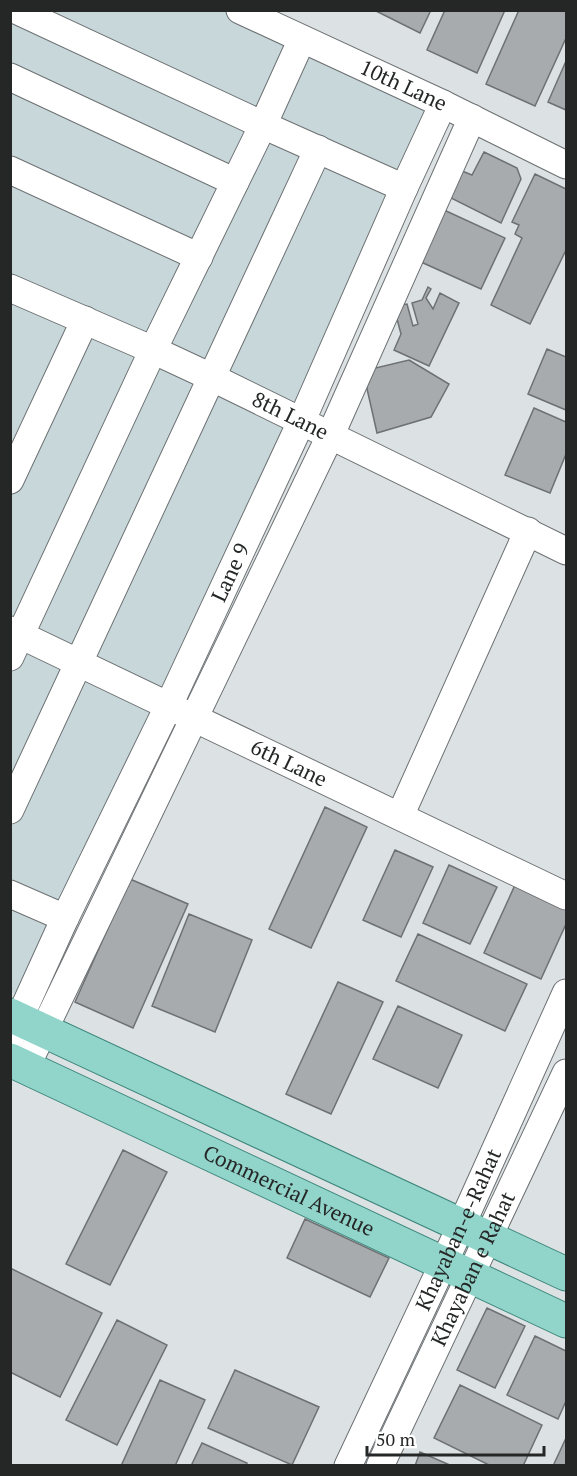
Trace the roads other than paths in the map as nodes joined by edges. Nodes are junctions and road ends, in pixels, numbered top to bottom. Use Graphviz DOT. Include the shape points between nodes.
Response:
graph roads {
  1 [pos="16,10"];
  2 [pos="240,10"];
  3 [pos="302,39"];
  4 [pos="10,77"];
  5 [pos="443,104"];
  6 [pos="472,118"];
  7 [pos="263,125"];
  8 [pos="318,149"];
  9 [pos="567,165"];
  10 [pos="10,170"];
  11 [pos="235,182"];
  12 [pos="404,188"];
  13 [pos="199,257"];
  14 [pos="12,292"];
  15 [pos="85,320"];
  16 [pos="153,350"];
  17 [pos="213,378"];
  18 [pos="302,420"];
  19 [pos="330,434"];
  20 [pos="10,480"];
  21 [pos="528,531"];
  22 [pos="567,550"];
  23 [pos="14,641"];
  24 [pos="79,664"];
  25 [pos="168,707"];
  26 [pos="194,719"];
  27 [pos="10,810"];
  28 [pos="399,816"];
  29 [pos="10,894"];
  30 [pos="567,896"];
  31 [pos="65,918"];
  32 [pos="567,993"];
  33 [pos="21,1026"];
  34 [pos="18,1064"];
  35 [pos="567,1073"];
  36 [pos="475,1232"];
  37 [pos="457,1270"];
  38 [pos="567,1274"];
  39 [pos="567,1321"];
  40 [pos="348,1466"];
  41 [pos="380,1466"];
  1 -- 7 [label="street"];
  2 -- 3 [label="street, 10th Lane"];
  3 -- 5 [label="street, 10th Lane"];
  3 -- 7 [label="street"];
  4 -- 11 [label="street"];
  5 -- 6 [label="street, 10th Lane"];
  5 -- 12 [label="street, Lane 9"];
  6 -- 9 [label="street, 10th Lane"];
  6 -- 19 [label="street"];
  7 -- 8 [label="street"];
  7 -- 11 [label="street"];
  8 -- 12 [label="street"];
  8 -- 17 [label="street"];
  10 -- 13 [label="street"];
  11 -- 13 [label="street"];
  12 -- 18 [label="street, Lane 9"];
  13 -- 16 [label="street"];
  14 -- 15 [label="street, 8th Lane"];
  15 -- 16 [label="street, 8th Lane"];
  15 -- 20 [label="street"];
  16 -- 17 [label="street, 8th Lane"];
  16 -- 23 [label="street"];
  17 -- 18 [label="street, 8th Lane"];
  17 -- 24 [label="street"];
  18 -- 19 [label="street, 8th Lane"];
  18 -- 25 [label="street, Lane 9"];
  19 -- 21 [label="street, 8th Lane"];
  19 -- 26 [label="street"];
  21 -- 22 [label="street, 8th Lane"];
  21 -- 28 [label="street"];
  23 -- 24 [label="street, 6th Lane"];
  24 -- 25 [label="street, 6th Lane"];
  24 -- 27 [label="street"];
  25 -- 26 [label="street, 6th Lane"];
  25 -- 31 [label="street, Lane 9"];
  26 -- 28 [label="street, 6th Lane"];
  26 -- 33 [label="street"];
  28 -- 30 [label="street, 6th Lane"];
  29 -- 31 [label="street"];
  31 -- 33 [label="street, Lane 9"];
  32 -- 36 [label="street, Khayaban-e-Rahat"];
  33 -- 34 [label="street"];
  33 -- 36 [label="main road, Commercial Avenue"];
  34 -- 37 [label="main road, Commercial Avenue"];
  35 -- 36 [label="street, Khayaban e Rahat"];
  36 -- 37 [label="street, Khayaban-e-Rahat"];
  36 -- 38 [label="main road, Commercial Avenue"];
  37 -- 39 [label="main road, Commercial Avenue"];
  37 -- 40 [label="street, Khayaban-e-Rahat"];
  37 -- 41 [label="street, Khayaban e Rahat"];
}
